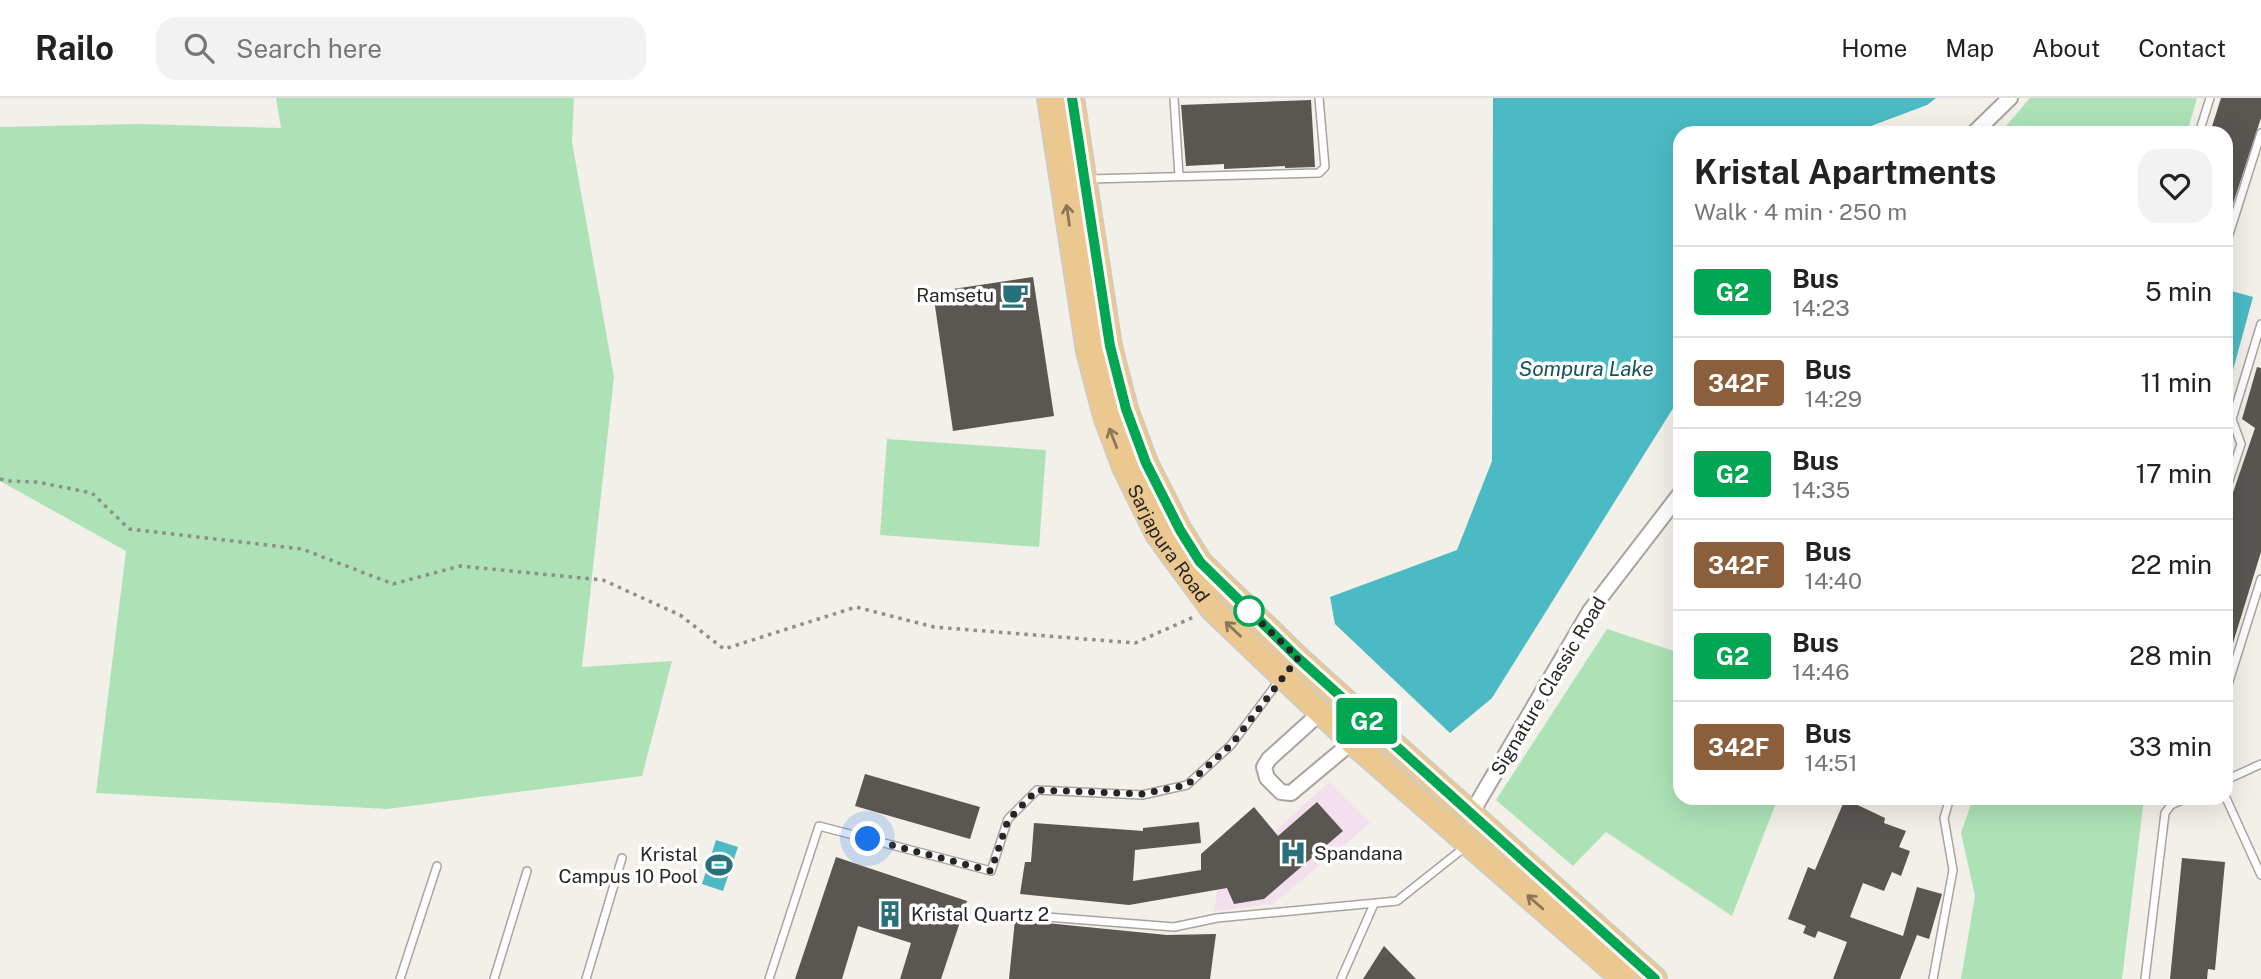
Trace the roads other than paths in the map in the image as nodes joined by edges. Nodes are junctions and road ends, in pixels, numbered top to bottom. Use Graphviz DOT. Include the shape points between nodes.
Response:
graph roads {
  1 [pos="1049,98"];
  2 [pos="1072,98"];
  3 [pos="1174,98"];
  4 [pos="1319,98"];
  5 [pos="2010,98"];
  6 [pos="2210,98"];
  7 [pos="1981,126"];
  8 [pos="2201,126"];
  9 [pos="2261,133"];
  10 [pos="1179,176"];
  11 [pos="1083,179"];
  12 [pos="2233,222"];
  13 [pos="2261,324"];
  14 [pos="2233,416"];
  15 [pos="2233,422"];
  16 [pos="2233,469"];
  17 [pos="1673,503"];
  18 [pos="2261,579"];
  19 [pos="1298,658"];
  20 [pos="2233,669"];
  21 [pos="1282,676"];
  22 [pos="1321,712"];
  23 [pos="1352,741"];
  24 [pos="2261,764"];
  25 [pos="2233,777"];
  26 [pos="1948,805"];
  27 [pos="2171,805"];
  28 [pos="2229,805"];
  29 [pos="1471,814"];
  30 [pos="1468,844"];
  31 [pos="622,858"];
  32 [pos="437,866"];
  33 [pos="527,872"];
  34 [pos="2261,875"];
  35 [pos="1374,904"];
  36 [pos="1021,915"];
  37 [pos="1575,923"];
  38 [pos="400,979"];
  39 [pos="495,979"];
  40 [pos="586,979"];
  41 [pos="769,979"];
  42 [pos="1341,979"];
  43 [pos="1623,979"];
  44 [pos="1655,979"];
  45 [pos="1933,979"];
  46 [pos="2145,979"];
  21 -- 1 [label="main road, Sarjapura Road, one-way" via="1213,609 1157,534 1124,467 1088,351"];
  2 -- 11 [label="main road, Sarjapura Road"];
  3 -- 10 [label="lane"];
  4 -- 10 [label="lane" via="1325,167 1319,173"];
  5 -- 7 [label="street"];
  6 -- 8 [label="lane"];
  9 -- 12 [label="lane"];
  10 -- 11 [label="lane"];
  11 -- 19 [label="main road, Sarjapura Road" via="1110,346 1146,463 1200,562"];
  13 -- 14 [label="lane"];
  15 -- 16 [label="lane" via="2241,444"];
  17 -- 29 [label="street, Signature Classic Road" via="1590,611"];
  18 -- 20 [label="lane"];
  19 -- 21 [label="main road"];
  19 -- 29 [label="main road, Sarjapura Road"];
  21 -- 22 [label="main road, Sarjapura Road"];
  21 -- 41 [label="lane" via="1231,745 1187,785 1142,794 1037,790 1008,820 991,871 819,826"];
  22 -- 23 [label="main road, Sarjapura Road"];
  22 -- 23 [label="street" via="1264,767 1267,778 1281,792 1292,793"];
  23 -- 30 [label="main road, Sarjapura Road"];
  24 -- 25 [label="lane"];
  26 -- 45 [label="lane" via="1944,818 1953,870"];
  27 -- 46 [label="lane" via="2165,813"];
  28 -- 34 [label="lane"];
  29 -- 37 [label="main road, Sarjapura Road"];
  30 -- 35 [label="lane" via="1397,901"];
  37 -- 30 [label="main road, Sarjapura Road, one-way"];
  31 -- 40 [label="lane"];
  32 -- 38 [label="lane"];
  33 -- 39 [label="lane"];
  35 -- 36 [label="lane" via="1217,918 1174,927"];
  35 -- 42 [label="lane"];
  37 -- 43 [label="main road, Sarjapura Road"];
  37 -- 44 [label="main road, Sarjapura Road"];
}
